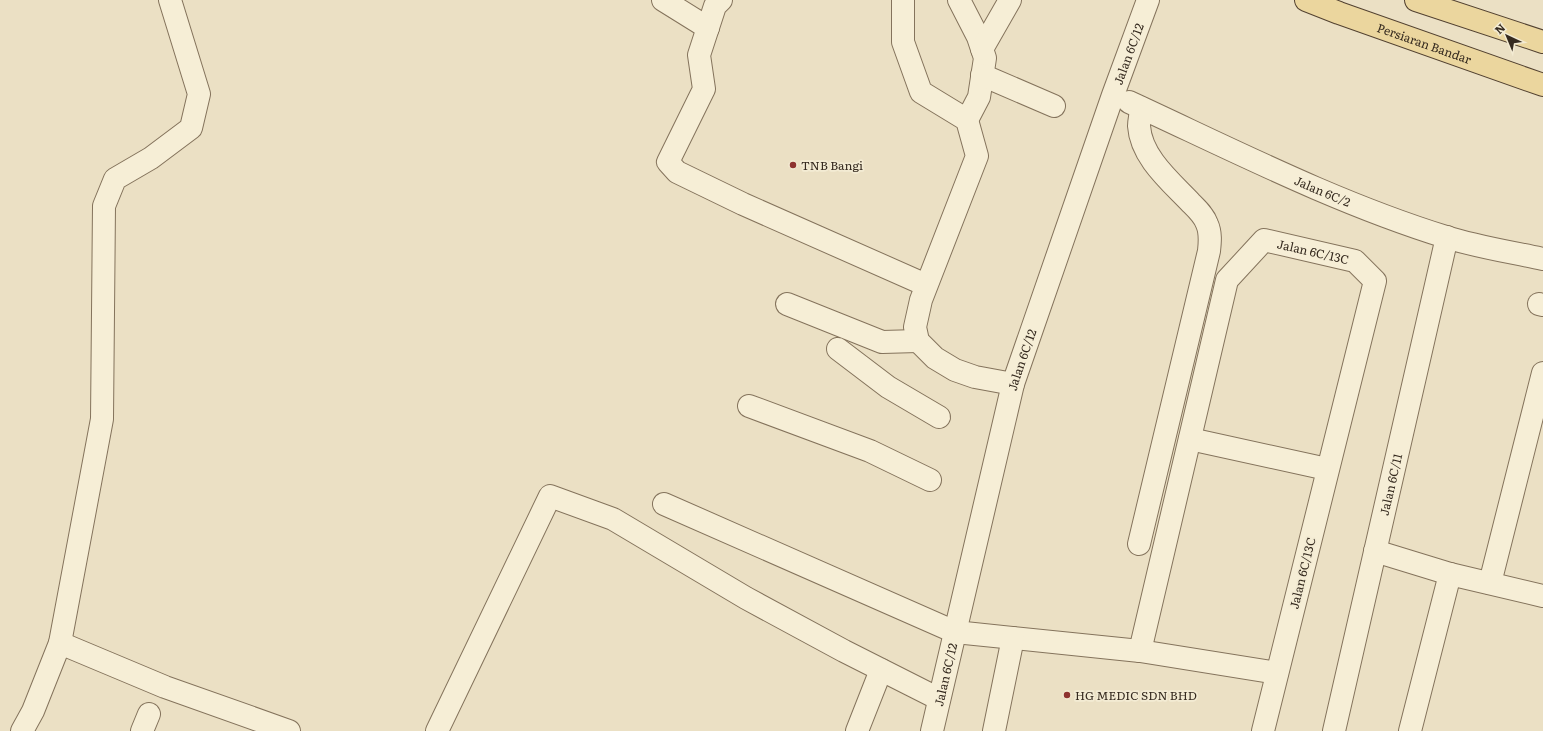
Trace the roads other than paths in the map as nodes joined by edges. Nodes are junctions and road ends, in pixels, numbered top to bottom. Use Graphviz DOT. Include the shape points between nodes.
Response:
graph roads {
  1 [pos="170,0"];
  2 [pos="722,0"];
  3 [pos="903,0"];
  4 [pos="959,0"];
  5 [pos="1010,0"];
  6 [pos="1148,0"];
  7 [pos="1306,0"];
  8 [pos="1416,0"];
  9 [pos="675,3"];
  10 [pos="708,28"];
  11 [pos="1543,42"];
  12 [pos="982,49"];
  13 [pos="982,75"];
  14 [pos="1543,85"];
  15 [pos="1113,95"];
  16 [pos="1054,106"];
  17 [pos="1141,108"];
  18 [pos="967,120"];
  19 [pos="1447,237"];
  20 [pos="1543,259"];
  21 [pos="926,285"];
  22 [pos="787,304"];
  23 [pos="918,341"];
  24 [pos="838,349"];
  25 [pos="1543,373"];
  26 [pos="1013,384"];
  27 [pos="749,406"];
  28 [pos="939,417"];
  29 [pos="1190,439"];
  30 [pos="1327,469"];
  31 [pos="930,480"];
  32 [pos="664,504"];
  33 [pos="1139,544"];
  34 [pos="1375,551"];
  35 [pos="1450,574"];
  36 [pos="1490,583"];
  37 [pos="1543,596"];
  38 [pos="955,632"];
  39 [pos="1013,638"];
  40 [pos="60,643"];
  41 [pos="1140,651"];
  42 [pos="881,670"];
  43 [pos="1277,673"];
  44 [pos="939,699"];
  45 [pos="22,731"];
  46 [pos="289,731"];
  47 [pos="437,731"];
  48 [pos="857,731"];
  49 [pos="932,731"];
  50 [pos="994,731"];
  51 [pos="1263,731"];
  52 [pos="1334,731"];
  53 [pos="1410,731"];
  1 -- 40 [label="street" via="199,94 191,128 151,158 115,180 104,206 102,419"];
  2 -- 10 [label="street" via="715,6"];
  3 -- 18 [label="street" via="903,42 921,92"];
  4 -- 12 [label="street"];
  5 -- 12 [label="street"];
  6 -- 15 [label="street, Jalan 6C/12"];
  7 -- 14 [label="main road, Persiaran Bandar"];
  8 -- 11 [label="main road"];
  9 -- 10 [label="street"];
  10 -- 21 [label="street" via="699,55 704,89 668,162 677,172 743,204"];
  12 -- 13 [label="street" via="985,58"];
  13 -- 16 [label="street"];
  13 -- 18 [label="street" via="979,97"];
  15 -- 17 [label="street, Jalan 6C/2"];
  15 -- 26 [label="street, Jalan 6C/12"];
  17 -- 19 [label="street, Jalan 6C/2" via="1306,184"];
  17 -- 33 [label="street" via="1139,126 1142,141 1150,156 1159,171 1207,223 1210,237 1209,251"];
  18 -- 21 [label="street" via="977,156"];
  19 -- 20 [label="street, Jalan 6C/2"];
  19 -- 34 [label="street, Jalan 6C/11"];
  21 -- 23 [label="street" via="915,327"];
  22 -- 23 [label="street" via="882,342"];
  23 -- 26 [label="street" via="934,358 955,370 975,377"];
  24 -- 28 [label="street" via="888,387"];
  25 -- 36 [label="street"];
  26 -- 38 [label="street, Jalan 6C/12"];
  27 -- 31 [label="street" via="870,451"];
  29 -- 30 [label="street"];
  29 -- 30 [label="street, Jalan 6C/13C" via="1227,280 1264,240 1355,261 1375,281"];
  29 -- 41 [label="street, Jalan 6C/13C"];
  30 -- 43 [label="street, Jalan 6C/13C"];
  32 -- 38 [label="street"];
  34 -- 35 [label="street"];
  34 -- 52 [label="street, Jalan 6C/11"];
  35 -- 36 [label="street"];
  35 -- 53 [label="street"];
  36 -- 37 [label="street"];
  38 -- 39 [label="street"];
  38 -- 44 [label="street, Jalan 6C/12"];
  39 -- 41 [label="street"];
  39 -- 50 [label="street"];
  40 -- 45 [label="street"];
  40 -- 46 [label="street" via="165,687"];
  41 -- 43 [label="street"];
  42 -- 44 [label="street"];
  42 -- 47 [label="street" via="746,598 613,519 550,496"];
  42 -- 48 [label="street"];
  43 -- 51 [label="street, Jalan 6C/13C"];
  44 -- 49 [label="street, Jalan 6C/12"];
}
